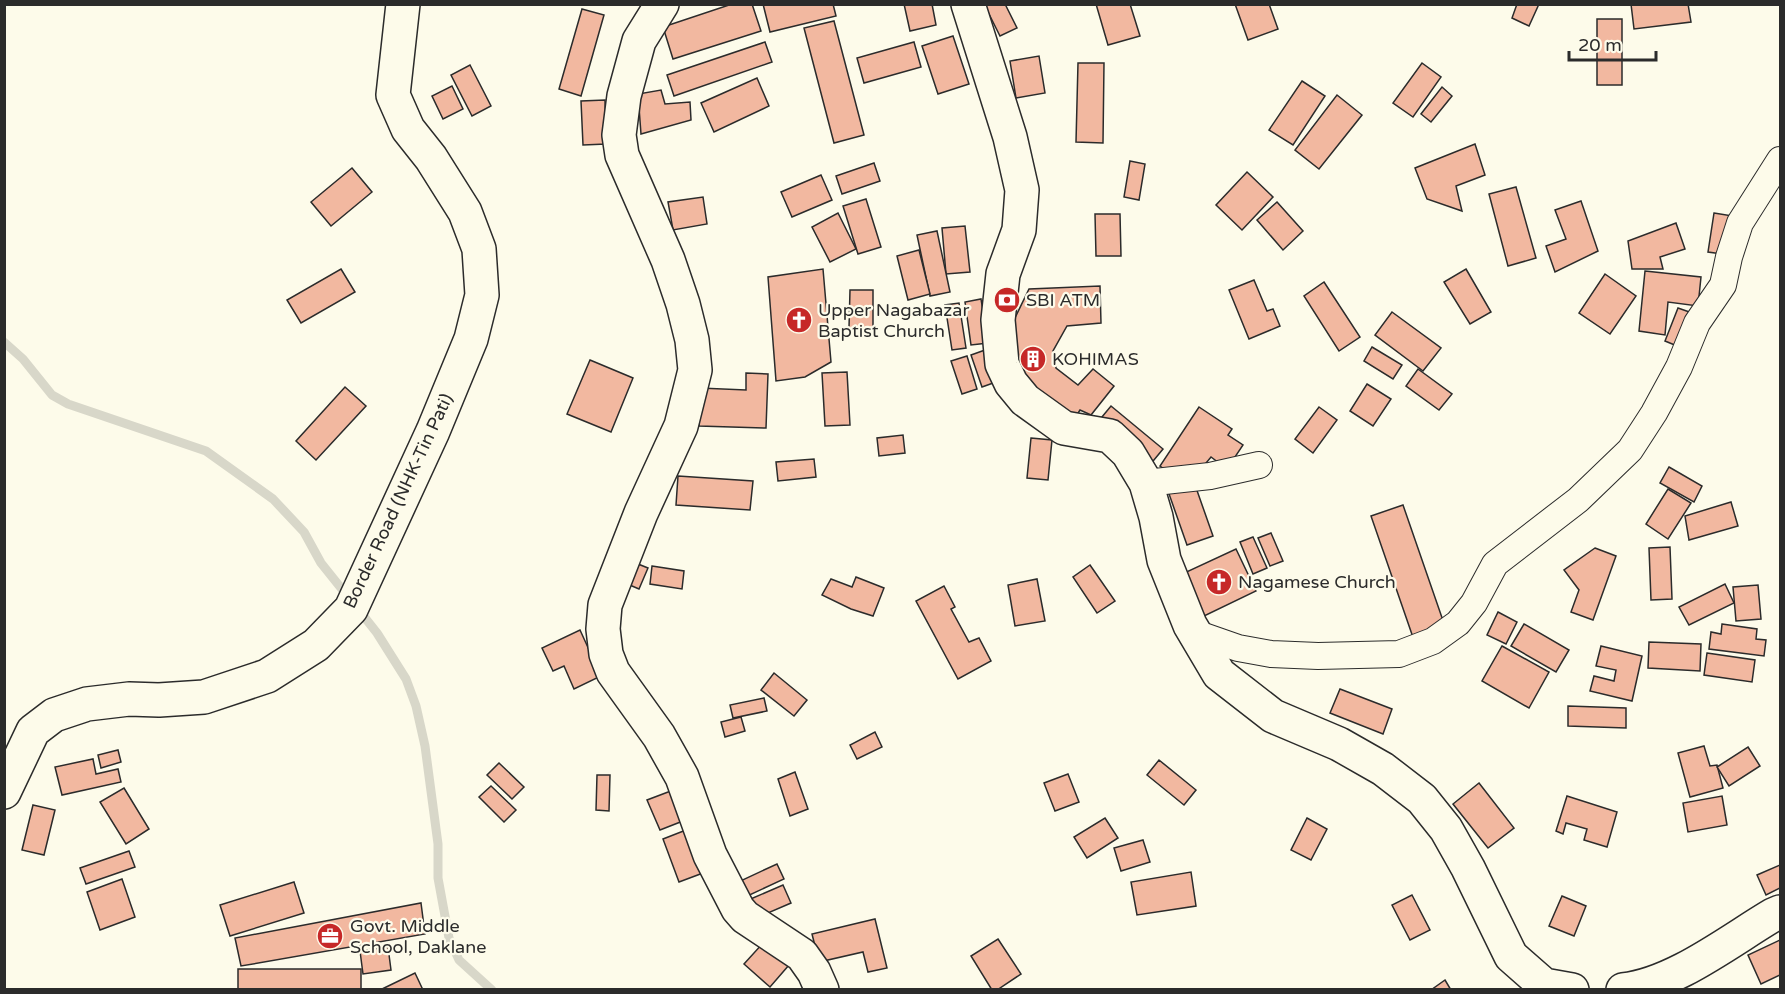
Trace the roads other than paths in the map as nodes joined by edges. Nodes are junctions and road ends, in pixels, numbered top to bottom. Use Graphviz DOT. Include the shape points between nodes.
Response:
graph roads {
  1 [pos="403,4"];
  2 [pos="662,4"];
  3 [pos="968,4"];
  4 [pos="1780,160"];
  5 [pos="1259,465"];
  6 [pos="1146,483"];
  7 [pos="1195,633"];
  8 [pos="4,792"];
  9 [pos="1780,912"];
  10 [pos="822,990"];
  11 [pos="1572,990"];
  12 [pos="1623,990"];
  1 -- 8 [label="main road, Border Road (NHK-Tin Pati)" via="393,95 408,129 465,212 479,249 482,295 471,339 433,431 351,609 316,645 267,676 204,697 87,704 54,715 33,731"];
  2 -- 10 [label="main road" via="639,41 624,96 619,135 622,155 683,304 695,370 681,426 605,605 606,654 613,672 659,736 682,777 710,855 738,909 802,955"];
  3 -- 6 [label="main road" via="1010,137 1022,190 1019,230 1003,274 998,320 1002,364 1025,400 1064,428 1110,436 1128,453"];
  4 -- 7 [label="street" via="1740,223 1723,285 1697,323 1679,367 1630,450 1578,500 1495,564 1458,623 1433,641 1399,654 1272,654 1238,648"];
  5 -- 6 [label="street"];
  6 -- 7 [label="main road" via="1164,560"];
  7 -- 11 [label="main road" via="1219,674 1273,716 1339,744 1383,769 1422,799 1468,868 1511,956 1544,985"];
  9 -- 12 [label="main road" via="1682,970 1640,988"];
}
